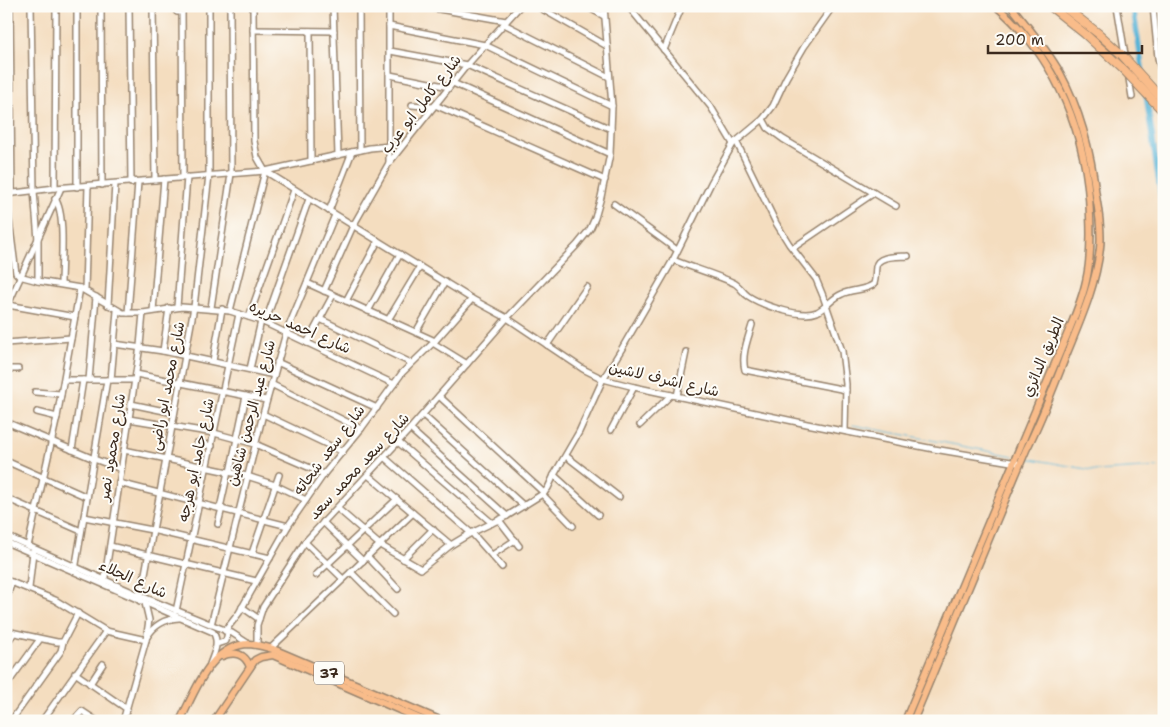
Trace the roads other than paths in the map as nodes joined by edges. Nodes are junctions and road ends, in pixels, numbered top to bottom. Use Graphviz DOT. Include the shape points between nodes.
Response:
graph roads {
  1 [pos="10,6"];
  2 [pos="31,6"];
  3 [pos="56,6"];
  4 [pos="76,6"];
  5 [pos="100,6"];
  6 [pos="129,6"];
  7 [pos="153,6"];
  8 [pos="172,6"];
  9 [pos="208,6"];
  10 [pos="230,6"];
  11 [pos="252,6"];
  12 [pos="333,6"];
  13 [pos="359,6"];
  14 [pos="389,6"];
  15 [pos="422,6"];
  16 [pos="520,6"];
  17 [pos="537,6"];
  18 [pos="586,6"];
  19 [pos="604,6"];
  20 [pos="628,6"];
  21 [pos="682,6"];
  22 [pos="833,6"];
  23 [pos="996,6"];
  24 [pos="1011,6"];
  25 [pos="1050,6"];
  26 [pos="1063,6"];
  27 [pos="1117,6"];
  28 [pos="1153,6"];
  29 [pos="182,9"];
  30 [pos="604,16"];
  31 [pos="505,23"];
  32 [pos="390,26"];
  33 [pos="253,30"];
  34 [pos="310,31"];
  35 [pos="334,31"];
  36 [pos="485,45"];
  37 [pos="607,46"];
  38 [pos="664,50"];
  39 [pos="390,51"];
  40 [pos="1052,60"];
  41 [pos="1045,63"];
  42 [pos="467,65"];
  43 [pos="390,75"];
  44 [pos="609,77"];
  45 [pos="1164,82"];
  46 [pos="451,85"];
  47 [pos="1132,98"];
  48 [pos="1163,100"];
  49 [pos="412,105"];
  50 [pos="434,106"];
  51 [pos="612,106"];
  52 [pos="1164,112"];
  53 [pos="763,119"];
  54 [pos="611,129"];
  55 [pos="734,143"];
  56 [pos="390,146"];
  57 [pos="360,150"];
  58 [pos="352,152"];
  59 [pos="610,154"];
  60 [pos="338,155"];
  61 [pos="1087,157"];
  62 [pos="311,161"];
  63 [pos="389,163"];
  64 [pos="265,171"];
  65 [pos="231,174"];
  66 [pos="209,175"];
  67 [pos="185,177"];
  68 [pos="164,179"];
  69 [pos="156,180"];
  70 [pos="605,180"];
  71 [pos="138,182"];
  72 [pos="131,183"];
  73 [pos="115,184"];
  74 [pos="102,185"];
  75 [pos="88,186"];
  76 [pos="76,187"];
  77 [pos="58,188"];
  78 [pos="294,190"];
  79 [pos="34,191"];
  80 [pos="874,193"];
  81 [pos="8,195"];
  82 [pos="55,199"];
  83 [pos="309,199"];
  84 [pos="614,204"];
  85 [pos="896,206"];
  86 [pos="329,211"];
  87 [pos="335,215"];
  88 [pos="353,226"];
  89 [pos="38,240"];
  90 [pos="378,241"];
  91 [pos="792,248"];
  92 [pos="677,250"];
  93 [pos="400,254"];
  94 [pos="908,256"];
  95 [pos="672,260"];
  96 [pos="420,268"];
  97 [pos="21,277"];
  98 [pos="38,281"];
  99 [pos="445,282"];
  100 [pos="306,283"];
  101 [pos="62,284"];
  102 [pos="586,287"];
  103 [pos="83,289"];
  104 [pos="324,290"];
  105 [pos="333,295"];
  106 [pos="96,297"];
  107 [pos="472,300"];
  108 [pos="346,301"];
  109 [pos="108,305"];
  110 [pos="826,305"];
  111 [pos="7,307"];
  112 [pos="176,307"];
  113 [pos="194,307"];
  114 [pos="169,308"];
  115 [pos="211,308"];
  116 [pos="222,309"];
  117 [pos="117,311"];
  118 [pos="152,311"];
  119 [pos="230,311"];
  120 [pos="368,311"];
  121 [pos="143,313"];
  122 [pos="128,314"];
  123 [pos="239,314"];
  124 [pos="75,316"];
  125 [pos="249,317"];
  126 [pos="507,318"];
  127 [pos="320,319"];
  128 [pos="388,320"];
  129 [pos="263,322"];
  130 [pos="752,325"];
  131 [pos="416,332"];
  132 [pos="286,333"];
  133 [pos="71,338"];
  134 [pos="434,342"];
  135 [pos="6,343"];
  136 [pos="307,343"];
  137 [pos="114,344"];
  138 [pos="547,345"];
  139 [pos="140,346"];
  140 [pos="163,351"];
  141 [pos="686,352"];
  142 [pos="185,355"];
  143 [pos="213,361"];
  144 [pos="277,362"];
  145 [pos="411,363"];
  146 [pos="467,364"];
  147 [pos="229,365"];
  148 [pos="6,369"];
  149 [pos="18,369"];
  150 [pos="250,369"];
  151 [pos="136,374"];
  152 [pos="274,375"];
  153 [pos="603,378"];
  154 [pos="64,380"];
  155 [pos="86,380"];
  156 [pos="109,380"];
  157 [pos="135,380"];
  158 [pos="180,382"];
  159 [pos="271,384"];
  160 [pos="394,384"];
  161 [pos="634,387"];
  162 [pos="846,390"];
  163 [pos="224,391"];
  164 [pos="35,392"];
  165 [pos="61,394"];
  166 [pos="671,395"];
  167 [pos="246,396"];
  168 [pos="439,396"];
  169 [pos="677,396"];
  170 [pos="266,400"];
  171 [pos="132,404"];
  172 [pos="377,408"];
  173 [pos="37,412"];
  174 [pos="174,413"];
  175 [pos="262,414"];
  176 [pos="423,414"];
  177 [pos="57,417"];
  178 [pos="129,419"];
  179 [pos="6,422"];
  180 [pos="172,425"];
  181 [pos="640,425"];
  182 [pos="361,429"];
  183 [pos="410,429"];
  184 [pos="611,430"];
  185 [pos="845,431"];
  186 [pos="214,434"];
  187 [pos="237,438"];
  188 [pos="52,442"];
  189 [pos="398,442"];
  190 [pos="198,443"];
  191 [pos="255,444"];
  192 [pos="212,446"];
  193 [pos="1022,449"];
  194 [pos="72,450"];
  195 [pos="124,450"];
  196 [pos="343,452"];
  197 [pos="384,456"];
  198 [pos="566,456"];
  199 [pos="166,458"];
  200 [pos="94,459"];
  201 [pos="6,461"];
  202 [pos="1013,462"];
  203 [pos="1021,463"];
  204 [pos="207,467"];
  205 [pos="121,469"];
  206 [pos="229,472"];
  207 [pos="324,474"];
  208 [pos="279,475"];
  209 [pos="368,475"];
  210 [pos="554,475"];
  211 [pos="247,476"];
  212 [pos="43,478"];
  213 [pos="119,483"];
  214 [pos="275,485"];
  215 [pos="159,493"];
  216 [pos="543,494"];
  217 [pos="87,497"];
  218 [pos="619,497"];
  219 [pos="6,498"];
  220 [pos="397,499"];
  221 [pos="306,500"];
  222 [pos="199,503"];
  223 [pos="524,506"];
  224 [pos="221,508"];
  225 [pos="337,508"];
  226 [pos="36,510"];
  227 [pos="238,512"];
  228 [pos="413,513"];
  229 [pos="598,515"];
  230 [pos="507,516"];
  231 [pos="84,517"];
  232 [pos="263,519"];
  233 [pos="499,520"];
  234 [pos="113,522"];
  235 [pos="323,522"];
  236 [pos="492,523"];
  237 [pos="218,524"];
  238 [pos="288,526"];
  239 [pos="573,526"];
  240 [pos="433,529"];
  241 [pos="152,530"];
  242 [pos="364,530"];
  243 [pos="81,532"];
  244 [pos="471,533"];
  245 [pos="6,536"];
  246 [pos="191,539"];
  247 [pos="515,540"];
  248 [pos="6,542"];
  249 [pos="305,542"];
  250 [pos="380,545"];
  251 [pos="451,545"];
  252 [pos="28,546"];
  253 [pos="110,546"];
  254 [pos="347,546"];
  255 [pos="519,546"];
  256 [pos="229,548"];
  257 [pos="33,551"];
  258 [pos="252,553"];
  259 [pos="148,555"];
  260 [pos="492,555"];
  261 [pos="368,556"];
  262 [pos="270,558"];
  263 [pos="403,559"];
  264 [pos="363,561"];
  265 [pos="186,564"];
  266 [pos="328,564"];
  267 [pos="502,567"];
  268 [pos="75,569"];
  269 [pos="223,572"];
  270 [pos="351,572"];
  271 [pos="316,575"];
  272 [pos="343,579"];
  273 [pos="9,581"];
  274 [pos="256,581"];
  275 [pos="104,582"];
  276 [pos="29,588"];
  277 [pos="398,588"];
  278 [pos="6,599"];
  279 [pos="142,600"];
  280 [pos="242,607"];
  281 [pos="176,611"];
  282 [pos="78,612"];
  283 [pos="393,614"];
  284 [pos="179,618"];
  285 [pos="259,618"];
  286 [pos="211,625"];
  287 [pos="106,630"];
  288 [pos="6,631"];
  289 [pos="227,631"];
  290 [pos="14,633"];
  291 [pos="40,639"];
  292 [pos="146,640"];
  293 [pos="63,642"];
  294 [pos="6,644"];
  295 [pos="217,644"];
  296 [pos="250,644"];
  297 [pos="257,645"];
  298 [pos="271,648"];
  299 [pos="216,659"];
  300 [pos="103,664"];
  301 [pos="210,664"];
  302 [pos="250,667"];
  303 [pos="75,673"];
  304 [pos="90,684"];
  305 [pos="6,686"];
  306 [pos="377,697"];
  307 [pos="127,709"];
  308 [pos="11,721"];
  309 [pos="42,721"];
  310 [pos="73,721"];
  311 [pos="97,721"];
  312 [pos="123,721"];
  313 [pos="180,721"];
  314 [pos="214,721"];
  315 [pos="425,721"];
  316 [pos="442,721"];
  317 [pos="905,721"];
  318 [pos="913,721"];
  1 -- 81 [label="street"];
  2 -- 79 [label="street"];
  3 -- 77 [label="street"];
  4 -- 76 [label="street"];
  5 -- 74 [label="street"];
  6 -- 72 [label="street"];
  7 -- 69 [label="street"];
  8 -- 29 [label="street" via="177,12"];
  9 -- 66 [label="street, شارع محمد ابو راضى"];
  10 -- 65 [label="street"];
  11 -- 33 [label="street"];
  12 -- 35 [label="street"];
  13 -- 57 [label="street"];
  14 -- 32 [label="street"];
  15 -- 31 [label="street"];
  16 -- 31 [label="street, شارع كامل ابو عرب"];
  17 -- 37 [label="street"];
  18 -- 30 [label="street"];
  19 -- 30 [label="street, شارع سعد محمد سعد"];
  20 -- 38 [label="street"];
  21 -- 38 [label="street"];
  22 -- 53 [label="street" via="804,47"];
  23 -- 41 [label="main road, الطريق الدائري"];
  24 -- 40 [label="main road, الطريق الدائري"];
  25 -- 52 [label="highway, bridge" via="1123,69"];
  26 -- 48 [label="highway, bridge" via="1121,54"];
  27 -- 47 [label="street"];
  28 -- 45 [label="street" via="1158,58"];
  29 -- 67 [label="street"];
  30 -- 37 [label="street, شارع سعد محمد سعد"];
  31 -- 36 [label="street, شارع كامل ابو عرب"];
  31 -- 44 [label="street"];
  32 -- 36 [label="street"];
  32 -- 39 [label="street"];
  33 -- 34 [label="street"];
  33 -- 64 [label="street" via="254,141 257,157"];
  34 -- 35 [label="street"];
  34 -- 62 [label="street"];
  35 -- 60 [label="street"];
  36 -- 42 [label="street, شارع كامل ابو عرب"];
  36 -- 51 [label="street"];
  37 -- 44 [label="street, شارع سعد محمد سعد"];
  38 -- 55 [label="street" via="711,106"];
  39 -- 42 [label="street"];
  39 -- 43 [label="street"];
  40 -- 41 [label="main road"];
  40 -- 61 [label="main road, الطريق الدائري" via="1074,102 1086,135"];
  41 -- 61 [label="main road, الطريق الدائري" via="1067,103"];
  42 -- 46 [label="street, شارع كامل ابو عرب"];
  42 -- 54 [label="street"];
  43 -- 46 [label="street"];
  43 -- 56 [label="street"];
  44 -- 51 [label="street, شارع سعد محمد سعد"];
  46 -- 50 [label="street, شارع كامل ابو عرب"];
  46 -- 59 [label="street"];
  49 -- 50 [label="street"];
  50 -- 63 [label="street, شارع كامل ابو عرب"];
  50 -- 70 [label="street"];
  51 -- 54 [label="street, شارع سعد محمد سعد"];
  53 -- 55 [label="street"];
  53 -- 80 [label="street" via="768,128 783,139"];
  54 -- 59 [label="street, شارع سعد محمد سعد"];
  55 -- 91 [label="street"];
  55 -- 92 [label="street"];
  56 -- 57 [label="street"];
  56 -- 63 [label="street"];
  57 -- 58 [label="street"];
  58 -- 60 [label="street"];
  58 -- 86 [label="street"];
  59 -- 70 [label="street, شارع سعد محمد سعد"];
  60 -- 62 [label="street"];
  61 -- 193 [label="main road, الطريق الدائري" via="1100,234 1094,281 1040,423"];
  62 -- 64 [label="street"];
  63 -- 88 [label="street, شارع كامل ابو عرب"];
  64 -- 65 [label="street"];
  64 -- 78 [label="street, شارع اشرف لاشين"];
  64 -- 119 [label="street"];
  65 -- 66 [label="street"];
  65 -- 115 [label="street"];
  66 -- 67 [label="street"];
  66 -- 113 [label="street, شارع محمد ابو راضى"];
  67 -- 68 [label="street"];
  67 -- 112 [label="street"];
  68 -- 69 [label="street"];
  68 -- 118 [label="street"];
  69 -- 71 [label="street"];
  70 -- 126 [label="street, شارع سعد محمد سعد" via="590,229"];
  71 -- 72 [label="street"];
  71 -- 122 [label="street"];
  72 -- 73 [label="street"];
  73 -- 74 [label="street"];
  73 -- 109 [label="street"];
  74 -- 75 [label="street"];
  75 -- 76 [label="street"];
  75 -- 103 [label="street"];
  76 -- 77 [label="street"];
  77 -- 79 [label="street"];
  77 -- 82 [label="street"];
  78 -- 83 [label="street, شارع اشرف لاشين"];
  78 -- 125 [label="street"];
  79 -- 81 [label="street"];
  79 -- 89 [label="street"];
  80 -- 85 [label="street"];
  80 -- 91 [label="street"];
  81 -- 97 [label="street" via="16,272"];
  82 -- 89 [label="street"];
  82 -- 101 [label="street" via="61,219"];
  83 -- 86 [label="street, شارع اشرف لاشين"];
  83 -- 129 [label="street"];
  84 -- 92 [label="street"];
  86 -- 87 [label="street, شارع اشرف لاشين"];
  87 -- 88 [label="street, شارع اشرف لاشين"];
  87 -- 100 [label="street, شارع عبد الرحمن شاهين"];
  88 -- 90 [label="street, شارع اشرف لاشين"];
  88 -- 104 [label="street, شارع كامل ابو عرب"];
  89 -- 97 [label="street"];
  89 -- 98 [label="street"];
  90 -- 93 [label="street, شارع اشرف لاشين"];
  90 -- 108 [label="street"];
  91 -- 110 [label="street" via="816,279"];
  92 -- 95 [label="street"];
  93 -- 96 [label="street, شارع اشرف لاشين"];
  93 -- 120 [label="street"];
  94 -- 110 [label="street" via="881,260 877,263 874,284 851,290"];
  95 -- 110 [label="street" via="737,284 749,296 790,312 817,312"];
  95 -- 153 [label="street"];
  96 -- 99 [label="street, شارع اشرف لاشين"];
  96 -- 128 [label="street"];
  97 -- 98 [label="street, شارع احمد حريره"];
  97 -- 111 [label="street"];
  98 -- 101 [label="street, شارع احمد حريره"];
  99 -- 107 [label="street, شارع اشرف لاشين"];
  99 -- 131 [label="street"];
  100 -- 104 [label="street"];
  100 -- 132 [label="street, شارع عبد الرحمن شاهين"];
  101 -- 103 [label="street, شارع احمد حريره"];
  102 -- 138 [label="street"];
  103 -- 106 [label="street, شارع احمد حريره"];
  103 -- 124 [label="street"];
  104 -- 105 [label="street"];
  105 -- 108 [label="street"];
  105 -- 127 [label="street"];
  106 -- 109 [label="street, شارع احمد حريره"];
  106 -- 155 [label="street"];
  107 -- 126 [label="street, شارع اشرف لاشين"];
  107 -- 134 [label="street, شارع سعد شحاته"];
  108 -- 120 [label="street"];
  109 -- 117 [label="street, شارع احمد حريره"];
  110 -- 162 [label="street" via="842,351"];
  111 -- 124 [label="street"];
  112 -- 113 [label="street, شارع احمد حريره"];
  112 -- 114 [label="street, شارع احمد حريره"];
  113 -- 115 [label="street, شارع احمد حريره"];
  113 -- 142 [label="street, شارع محمد ابو راضى"];
  114 -- 118 [label="street, شارع احمد حريره"];
  114 -- 140 [label="street"];
  115 -- 116 [label="street, شارع احمد حريره"];
  116 -- 119 [label="street, شارع احمد حريره"];
  116 -- 143 [label="street"];
  117 -- 122 [label="street, شارع احمد حريره"];
  117 -- 137 [label="street"];
  118 -- 121 [label="street, شارع احمد حريره"];
  119 -- 123 [label="street, شارع احمد حريره"];
  120 -- 128 [label="street"];
  121 -- 122 [label="street, شارع احمد حريره"];
  121 -- 139 [label="street, شارع محمود نصر"];
  123 -- 125 [label="street, شارع احمد حريره"];
  123 -- 147 [label="street, شارع حامد ابو هرجه"];
  124 -- 133 [label="street"];
  125 -- 129 [label="street, شارع احمد حريره"];
  126 -- 138 [label="street, شارع اشرف لاشين"];
  126 -- 146 [label="street, شارع سعد محمد سعد"];
  127 -- 136 [label="street"];
  127 -- 145 [label="street"];
  128 -- 131 [label="street"];
  129 -- 132 [label="street, شارع احمد حريره"];
  129 -- 150 [label="street"];
  130 -- 162 [label="street" via="746,346 745,370"];
  131 -- 134 [label="street"];
  132 -- 136 [label="street, شارع احمد حريره"];
  132 -- 144 [label="street, شارع عبد الرحمن شاهين"];
  133 -- 135 [label="street"];
  133 -- 154 [label="street"];
  134 -- 145 [label="street, شارع سعد شحاته"];
  134 -- 146 [label="street"];
  136 -- 160 [label="street, شارع احمد حريره"];
  137 -- 139 [label="street"];
  137 -- 156 [label="street"];
  138 -- 153 [label="street, شارع اشرف لاشين"];
  139 -- 140 [label="street"];
  139 -- 151 [label="street, شارع محمود نصر"];
  140 -- 142 [label="street"];
  141 -- 169 [label="street"];
  142 -- 143 [label="street"];
  142 -- 158 [label="street, شارع محمد ابو راضى"];
  143 -- 147 [label="street"];
  144 -- 152 [label="street, شارع عبد الرحمن شاهين"];
  144 -- 172 [label="street"];
  145 -- 160 [label="street, شارع سعد شحاته"];
  146 -- 168 [label="street, شارع سعد محمد سعد"];
  147 -- 150 [label="street"];
  147 -- 163 [label="street, شارع حامد ابو هرجه"];
  148 -- 149 [label="street"];
  150 -- 152 [label="street"];
  151 -- 157 [label="street, شارع محمود نصر"];
  151 -- 158 [label="street"];
  152 -- 159 [label="street, شارع عبد الرحمن شاهين"];
  153 -- 161 [label="street, شارع اشرف لاشين"];
  153 -- 198 [label="street"];
  154 -- 155 [label="street"];
  154 -- 165 [label="street"];
  155 -- 156 [label="street"];
  155 -- 194 [label="street" via="75,419"];
  156 -- 157 [label="street"];
  156 -- 200 [label="street"];
  157 -- 171 [label="street, شارع محمود نصر"];
  158 -- 163 [label="street"];
  158 -- 174 [label="street, شارع محمد ابو راضى"];
  159 -- 170 [label="street, شارع عبد الرحمن شاهين"];
  159 -- 182 [label="street"];
  160 -- 172 [label="street, شارع سعد شحاته"];
  161 -- 166 [label="street, شارع اشرف لاشين"];
  161 -- 184 [label="street"];
  162 -- 185 [label="street"];
  163 -- 167 [label="street"];
  163 -- 186 [label="street, شارع حامد ابو هرجه"];
  164 -- 165 [label="street"];
  165 -- 177 [label="street"];
  166 -- 169 [label="street, شارع اشرف لاشين"];
  166 -- 181 [label="street"];
  167 -- 170 [label="street"];
  167 -- 187 [label="street"];
  168 -- 176 [label="street, شارع سعد محمد سعد"];
  168 -- 216 [label="street"];
  169 -- 185 [label="street, شارع اشرف لاشين"];
  170 -- 175 [label="street, شارع عبد الرحمن شاهين"];
  171 -- 174 [label="street"];
  171 -- 178 [label="street, شارع محمود نصر"];
  172 -- 182 [label="street, شارع سعد شحاته"];
  173 -- 177 [label="street"];
  174 -- 180 [label="street, شارع محمد ابو راضى"];
  175 -- 191 [label="street, شارع عبد الرحمن شاهين"];
  175 -- 196 [label="street"];
  176 -- 183 [label="street, شارع سعد محمد سعد"];
  176 -- 223 [label="street"];
  177 -- 188 [label="street"];
  178 -- 180 [label="street"];
  178 -- 195 [label="street, شارع محمود نصر"];
  179 -- 188 [label="street"];
  180 -- 186 [label="street"];
  180 -- 199 [label="street, شارع محمد ابو راضى"];
  182 -- 196 [label="street, شارع سعد شحاته"];
  183 -- 189 [label="street, شارع سعد محمد سعد"];
  183 -- 230 [label="street"];
  185 -- 202 [label="street, شارع اشرف لاشين"];
  186 -- 187 [label="street"];
  186 -- 192 [label="street, شارع حامد ابو هرجه"];
  187 -- 191 [label="street"];
  187 -- 206 [label="street"];
  188 -- 194 [label="street"];
  188 -- 212 [label="street"];
  189 -- 197 [label="street, شارع سعد محمد سعد"];
  189 -- 236 [label="street"];
  190 -- 192 [label="street"];
  191 -- 207 [label="street"];
  191 -- 211 [label="street, شارع عبد الرحمن شاهين"];
  192 -- 204 [label="street, شارع حامد ابو هرجه"];
  193 -- 202 [label="main road, الطريق الدائري"];
  193 -- 203 [label="main road, الطريق الدائري"];
  194 -- 200 [label="street"];
  195 -- 199 [label="street"];
  195 -- 205 [label="street, شارع محمود نصر"];
  196 -- 207 [label="street, شارع سعد شحاته"];
  197 -- 209 [label="street, شارع سعد محمد سعد"];
  197 -- 244 [label="street"];
  198 -- 210 [label="street"];
  198 -- 218 [label="street"];
  199 -- 204 [label="street"];
  199 -- 215 [label="street, شارع محمد ابو راضى"];
  200 -- 205 [label="street"];
  200 -- 217 [label="street"];
  201 -- 212 [label="street"];
  202 -- 203 [label="street, شارع اشرف لاشين"];
  202 -- 317 [label="main road, الطريق الدائري"];
  203 -- 318 [label="main road, الطريق الدائري"];
  204 -- 206 [label="street"];
  204 -- 222 [label="street, شارع حامد ابو هرجه"];
  205 -- 213 [label="street, شارع محمود نصر"];
  206 -- 211 [label="street"];
  206 -- 224 [label="street"];
  207 -- 221 [label="street, شارع سعد شحاته"];
  208 -- 214 [label="street"];
  209 -- 220 [label="street"];
  209 -- 225 [label="street, شارع سعد محمد سعد"];
  210 -- 216 [label="street"];
  210 -- 229 [label="street"];
  211 -- 214 [label="street"];
  211 -- 227 [label="street, شارع عبد الرحمن شاهين"];
  212 -- 217 [label="street"];
  212 -- 226 [label="street"];
  213 -- 215 [label="street"];
  213 -- 234 [label="street, شارع محمود نصر"];
  214 -- 221 [label="street"];
  214 -- 232 [label="street"];
  215 -- 222 [label="street"];
  215 -- 241 [label="street, شارع محمد ابو راضى"];
  216 -- 223 [label="street"];
  216 -- 239 [label="street"];
  217 -- 231 [label="street"];
  219 -- 226 [label="street"];
  220 -- 228 [label="street"];
  220 -- 242 [label="street"];
  221 -- 238 [label="street, شارع سعد شحاته"];
  222 -- 224 [label="street"];
  222 -- 246 [label="street, شارع حامد ابو هرجه"];
  223 -- 230 [label="street"];
  224 -- 227 [label="street"];
  224 -- 237 [label="street"];
  225 -- 235 [label="street, شارع سعد محمد سعد"];
  225 -- 242 [label="street"];
  226 -- 243 [label="street"];
  226 -- 252 [label="street"];
  227 -- 232 [label="street"];
  227 -- 256 [label="street, شارع عبد الرحمن شاهين"];
  228 -- 240 [label="street"];
  228 -- 250 [label="street"];
  230 -- 233 [label="street"];
  231 -- 234 [label="street"];
  231 -- 243 [label="street"];
  232 -- 238 [label="street"];
  232 -- 258 [label="street"];
  233 -- 236 [label="street"];
  233 -- 247 [label="street"];
  234 -- 241 [label="street"];
  234 -- 253 [label="street, شارع محمود نصر"];
  235 -- 249 [label="street, شارع سعد محمد سعد"];
  235 -- 254 [label="street"];
  236 -- 244 [label="street"];
  238 -- 262 [label="street, شارع سعد شحاته"];
  240 -- 251 [label="street"];
  240 -- 263 [label="street"];
  241 -- 246 [label="street"];
  241 -- 259 [label="street, شارع محمد ابو راضى"];
  242 -- 250 [label="street"];
  242 -- 254 [label="street"];
  243 -- 268 [label="street"];
  244 -- 251 [label="street"];
  244 -- 260 [label="street"];
  245 -- 252 [label="street, شارع الجلاء"];
  246 -- 256 [label="street"];
  246 -- 265 [label="street, شارع حامد ابو هرجه"];
  247 -- 255 [label="street"];
  247 -- 260 [label="street"];
  248 -- 257 [label="street, شارع الجلاء"];
  249 -- 266 [label="street"];
  249 -- 285 [label="street, شارع سعد محمد سعد" via="266,601"];
  250 -- 261 [label="street"];
  250 -- 263 [label="street"];
  251 -- 263 [label="street" via="422,569"];
  252 -- 257 [label="street, شارع الجلاء"];
  253 -- 259 [label="street"];
  253 -- 275 [label="street, شارع محمود نصر"];
  254 -- 264 [label="street"];
  254 -- 266 [label="street"];
  256 -- 258 [label="street"];
  256 -- 269 [label="street, شارع عبد الرحمن شاهين"];
  257 -- 268 [label="street, شارع الجلاء"];
  257 -- 276 [label="street"];
  258 -- 262 [label="street"];
  259 -- 265 [label="street"];
  259 -- 279 [label="street, شارع محمد ابو راضى"];
  260 -- 267 [label="street"];
  261 -- 264 [label="street"];
  261 -- 277 [label="street"];
  262 -- 274 [label="street, شارع سعد شحاته"];
  264 -- 270 [label="street"];
  265 -- 269 [label="street"];
  265 -- 281 [label="street, شارع حامد ابو هرجه"];
  266 -- 271 [label="street"];
  266 -- 272 [label="street"];
  268 -- 275 [label="street, شارع الجلاء"];
  269 -- 274 [label="street"];
  269 -- 286 [label="street, شارع عبد الرحمن شاهين"];
  270 -- 272 [label="street"];
  270 -- 283 [label="street"];
  272 -- 298 [label="street"];
  273 -- 276 [label="street"];
  273 -- 278 [label="street"];
  274 -- 280 [label="street, شارع سعد شحاته"];
  275 -- 279 [label="street, شارع الجلاء"];
  276 -- 282 [label="street"];
  279 -- 281 [label="street, شارع الجلاء"];
  279 -- 284 [label="street, شارع الجلاء"];
  279 -- 292 [label="street, شارع محمد ابو راضى" via="149,620"];
  280 -- 285 [label="street"];
  280 -- 289 [label="street, شارع سعد شحاته"];
  281 -- 286 [label="street, شارع الجلاء"];
  282 -- 287 [label="street"];
  282 -- 293 [label="street"];
  284 -- 292 [label="street" via="159,624"];
  284 -- 295 [label="street, شارع الجلاء" via="213,632"];
  285 -- 297 [label="street, شارع سعد محمد سعد"];
  286 -- 289 [label="street, شارع الجلاء"];
  287 -- 292 [label="street"];
  287 -- 303 [label="street"];
  288 -- 290 [label="street"];
  289 -- 295 [label="street, شارع سعد شحاته" via="226,641"];
  289 -- 296 [label="street, شارع الجلاء"];
  290 -- 291 [label="street"];
  290 -- 294 [label="street"];
  291 -- 293 [label="street"];
  291 -- 305 [label="street"];
  292 -- 307 [label="street, شارع محمد ابو راضى"];
  293 -- 308 [label="street" via="61,652"];
  295 -- 301 [label="street"];
  296 -- 297 [label="main road, شارع الجلاء / 37"];
  296 -- 299 [label="main road, شارع الجلاء / 37" via="228,649"];
  297 -- 298 [label="main road, شارع الجلاء / 37"];
  298 -- 306 [label="main road, شارع الجلاء / 37"];
  299 -- 301 [label="main road, 37"];
  299 -- 302 [label="main road" via="235,653 246,659"];
  300 -- 304 [label="street"];
  301 -- 313 [label="main road, 37"];
  302 -- 306 [label="main road, شارع الجلاء / 37" via="261,657 277,656"];
  302 -- 314 [label="main road, 37"];
  303 -- 304 [label="street"];
  303 -- 309 [label="street"];
  304 -- 307 [label="street"];
  306 -- 315 [label="main road, شارع الجلاء / 37"];
  306 -- 316 [label="main road, شارع الجلاء / 37"];
  307 -- 312 [label="street, شارع محمد ابو راضى"];
  310 -- 311 [label="street" via="82,711"];
}
